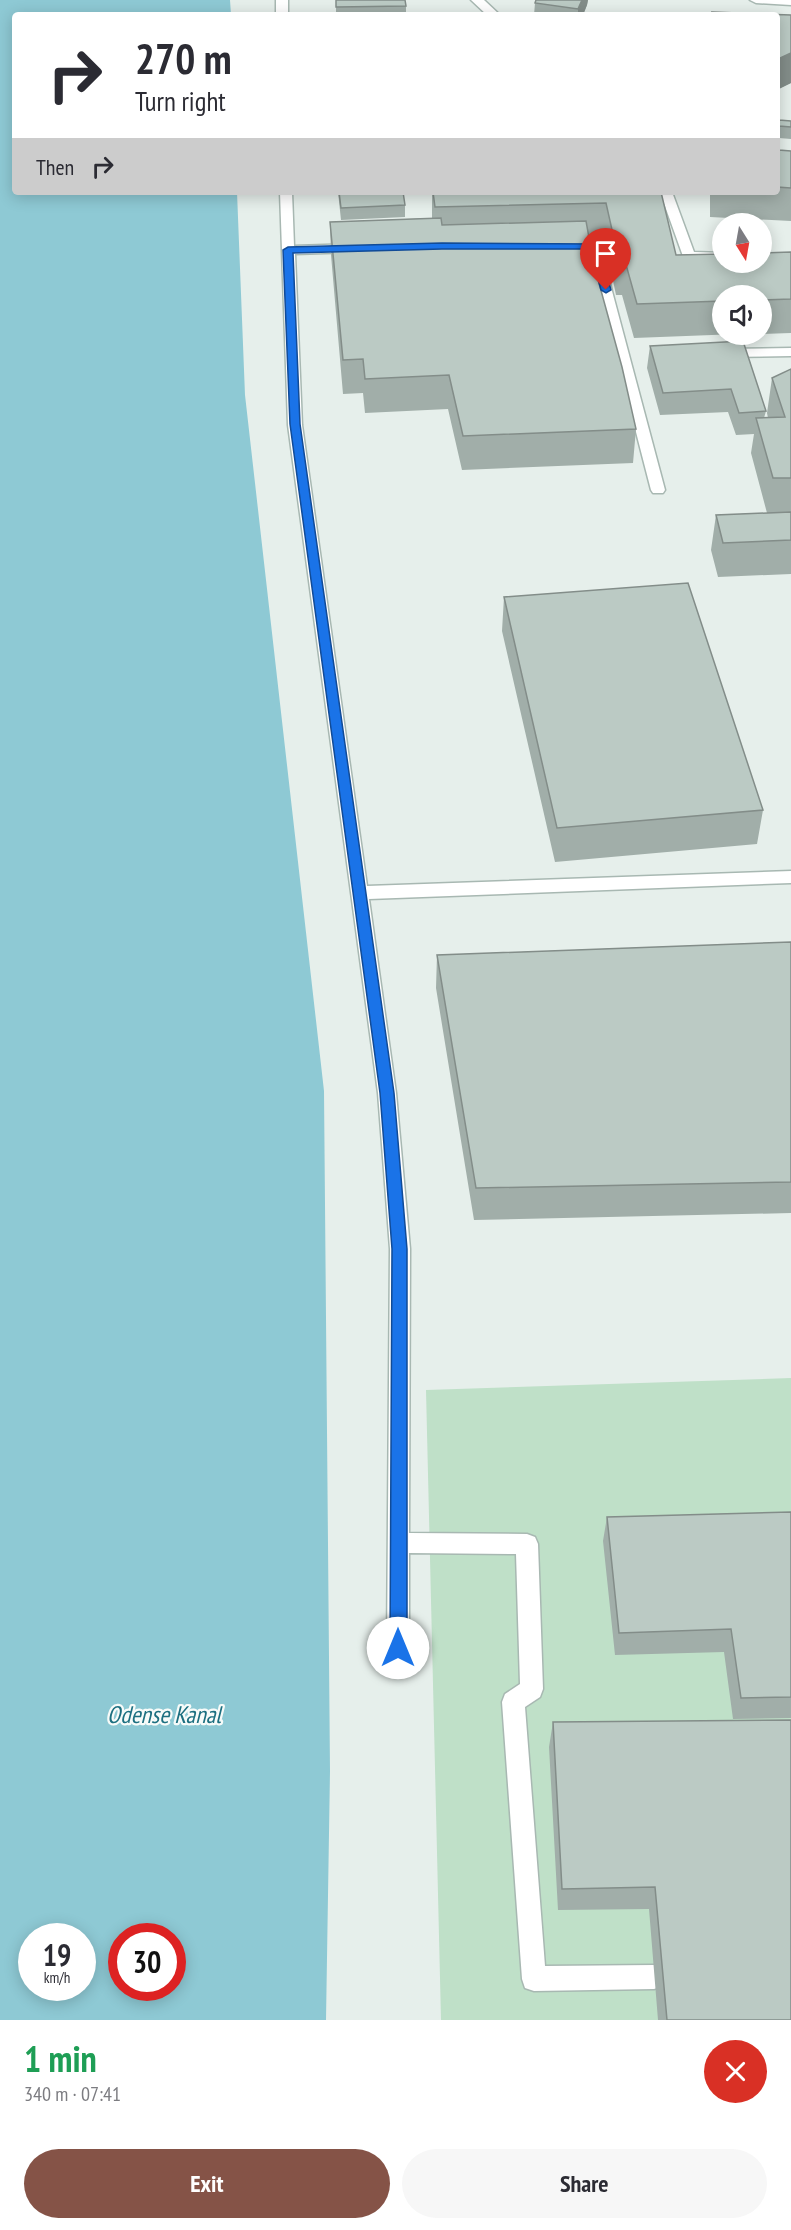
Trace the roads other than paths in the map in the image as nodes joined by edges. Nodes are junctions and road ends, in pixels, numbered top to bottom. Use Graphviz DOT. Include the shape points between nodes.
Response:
graph roads {
  1 [pos="477,0"];
  2 [pos="756,0"];
  3 [pos="791,2"];
  4 [pos="491,12"];
  5 [pos="286,195"];
  6 [pos="667,195"];
  7 [pos="548,246"];
  8 [pos="371,248"];
  9 [pos="288,250"];
  10 [pos="712,257"];
  11 [pos="791,352"];
  12 [pos="715,353"];
  13 [pos="658,489"];
  14 [pos="791,877"];
  15 [pos="359,893"];
  16 [pos="399,1543"];
  17 [pos="398,1648"];
  18 [pos="654,1977"];
  1 -- 4 [label="street"];
  2 -- 3 [label="street"];
  5 -- 9 [label="street"];
  6 -- 10 [label="street" via="689,256"];
  7 -- 13 [label="street" via="594,246"];
  8 -- 9 [label="street"];
  9 -- 15 [label="street" via="295,424"];
  11 -- 12 [label="street"];
  14 -- 15 [label="street"];
  15 -- 16 [label="street" via="387,1093 400,1249"];
  16 -- 17 [label="street"];
  16 -- 18 [label="street" via="527,1544 532,1689 513,1702 534,1979"];
}
